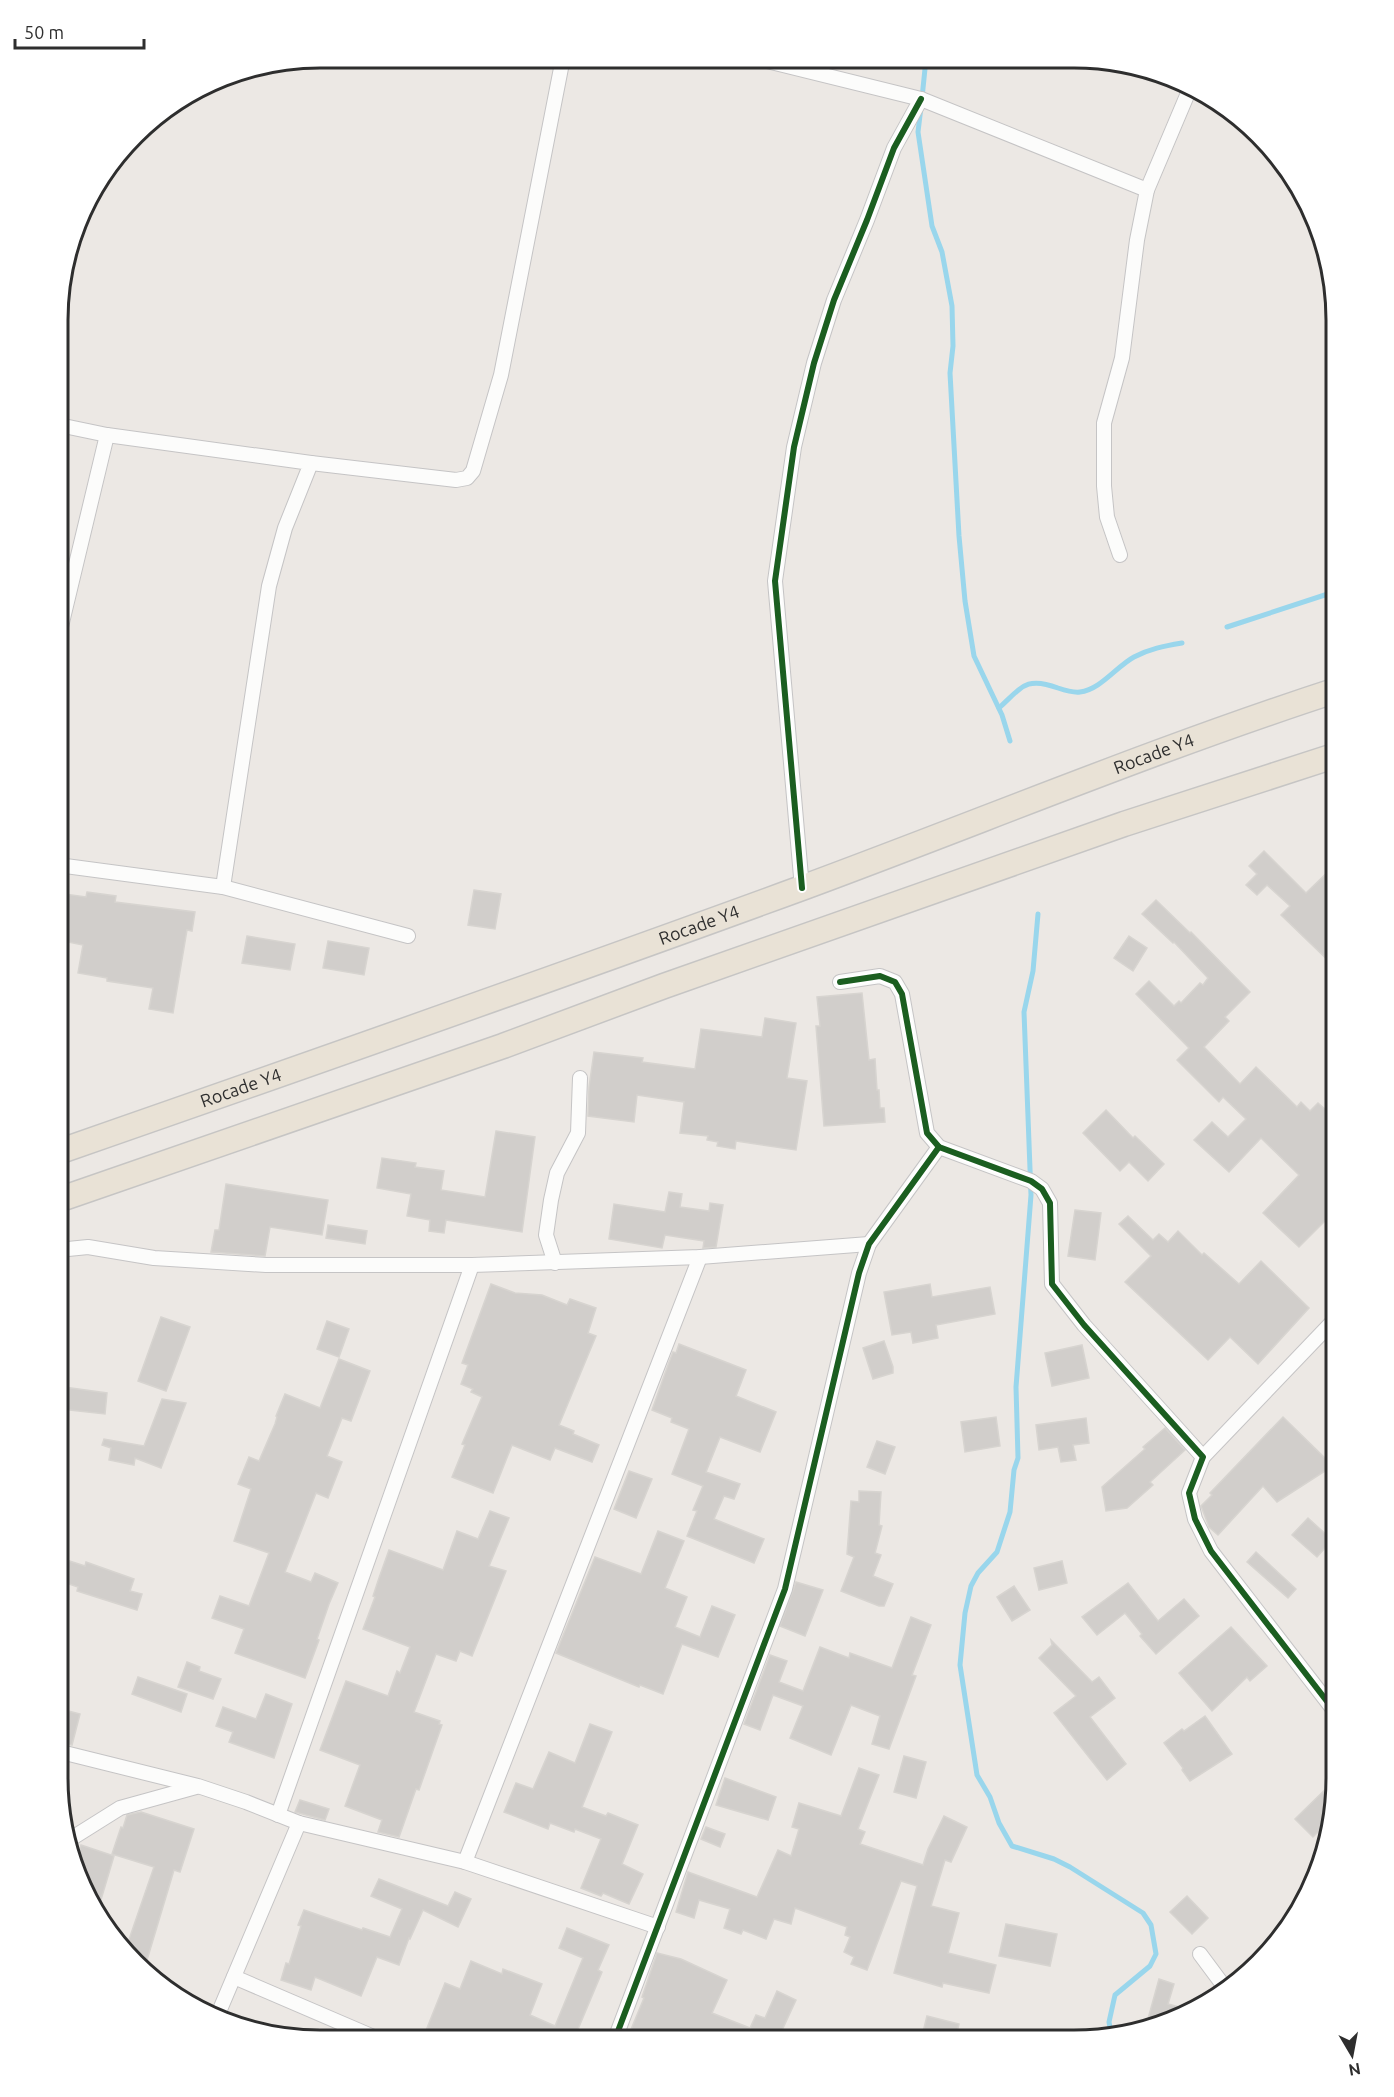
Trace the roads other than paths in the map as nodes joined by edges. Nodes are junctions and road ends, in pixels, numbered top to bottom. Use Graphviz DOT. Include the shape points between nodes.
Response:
graph roads {
  1 [pos="561,68"];
  2 [pos="795,68"];
  3 [pos="1188,94"];
  4 [pos="921,99"];
  5 [pos="1147,190"];
  6 [pos="68,427"];
  7 [pos="108,435"];
  8 [pos="311,463"];
  9 [pos="1120,555"];
  10 [pos="68,598"];
  11 [pos="1326,679"];
  12 [pos="1326,694"];
  13 [pos="1249,719"];
  14 [pos="1326,760"];
  15 [pos="68,866"];
  16 [pos="223,887"];
  17 [pos="802,888"];
  18 [pos="408,936"];
  19 [pos="840,982"];
  20 [pos="580,1078"];
  21 [pos="939,1147"];
  22 [pos="68,1149"];
  23 [pos="68,1197"];
  24 [pos="869,1244"];
  25 [pos="68,1249"];
  26 [pos="700,1257"];
  27 [pos="555,1263"];
  28 [pos="472,1265"];
  29 [pos="1326,1328"];
  30 [pos="1203,1457"];
  31 [pos="1326,1700"];
  32 [pos="68,1754"];
  33 [pos="198,1786"];
  34 [pos="278,1815"];
  35 [pos="299,1824"];
  36 [pos="74,1837"];
  37 [pos="465,1862"];
  38 [pos="658,1928"];
  39 [pos="1200,1954"];
  40 [pos="234,1977"];
  41 [pos="1221,1982"];
  42 [pos="220,2009"];
  43 [pos="357,2030"];
  44 [pos="618,2030"];
  1 -- 8 [label="street" via="501,375 473,471 467,478 456,480"];
  2 -- 4 [label="street"];
  3 -- 5 [label="street"];
  4 -- 5 [label="street"];
  4 -- 17 [label="street" via="894,148 834,300 794,447 775,581"];
  5 -- 9 [label="street" via="1122,358 1104,423 1107,517"];
  6 -- 7 [label="street"];
  7 -- 8 [label="street"];
  7 -- 10 [label="street"];
  8 -- 16 [label="street" via="285,528 269,586"];
  11 -- 13 [label="highway"];
  12 -- 13 [label="highway, Rocade Y4"];
  13 -- 17 [label="highway, Rocade Y4"];
  14 -- 23 [label="highway" via="1124,824"];
  15 -- 16 [label="street"];
  16 -- 18 [label="street"];
  17 -- 22 [label="highway, Rocade Y4"];
  19 -- 21 [label="street" via="880,976 895,982 902,994 927,1134"];
  20 -- 27 [label="street" via="578,1133 557,1173 546,1235"];
  21 -- 24 [label="street"];
  21 -- 30 [label="street" via="1031,1181 1042,1189 1050,1203 1052,1284"];
  24 -- 26 [label="street"];
  24 -- 38 [label="street" via="785,1589"];
  25 -- 28 [label="street" via="88,1247 154,1258 266,1265"];
  26 -- 27 [label="street"];
  26 -- 37 [label="street"];
  27 -- 28 [label="street"];
  28 -- 34 [label="street"];
  29 -- 30 [label="street"];
  30 -- 31 [label="street" via="1189,1493 1195,1519 1211,1551"];
  32 -- 33 [label="street"];
  33 -- 34 [label="street"];
  33 -- 36 [label="street" via="120,1808"];
  34 -- 35 [label="street"];
  35 -- 37 [label="street"];
  35 -- 40 [label="street"];
  37 -- 38 [label="street"];
  38 -- 44 [label="street"];
  39 -- 41 [label="street"];
  40 -- 42 [label="street"];
  40 -- 43 [label="street"];
}
